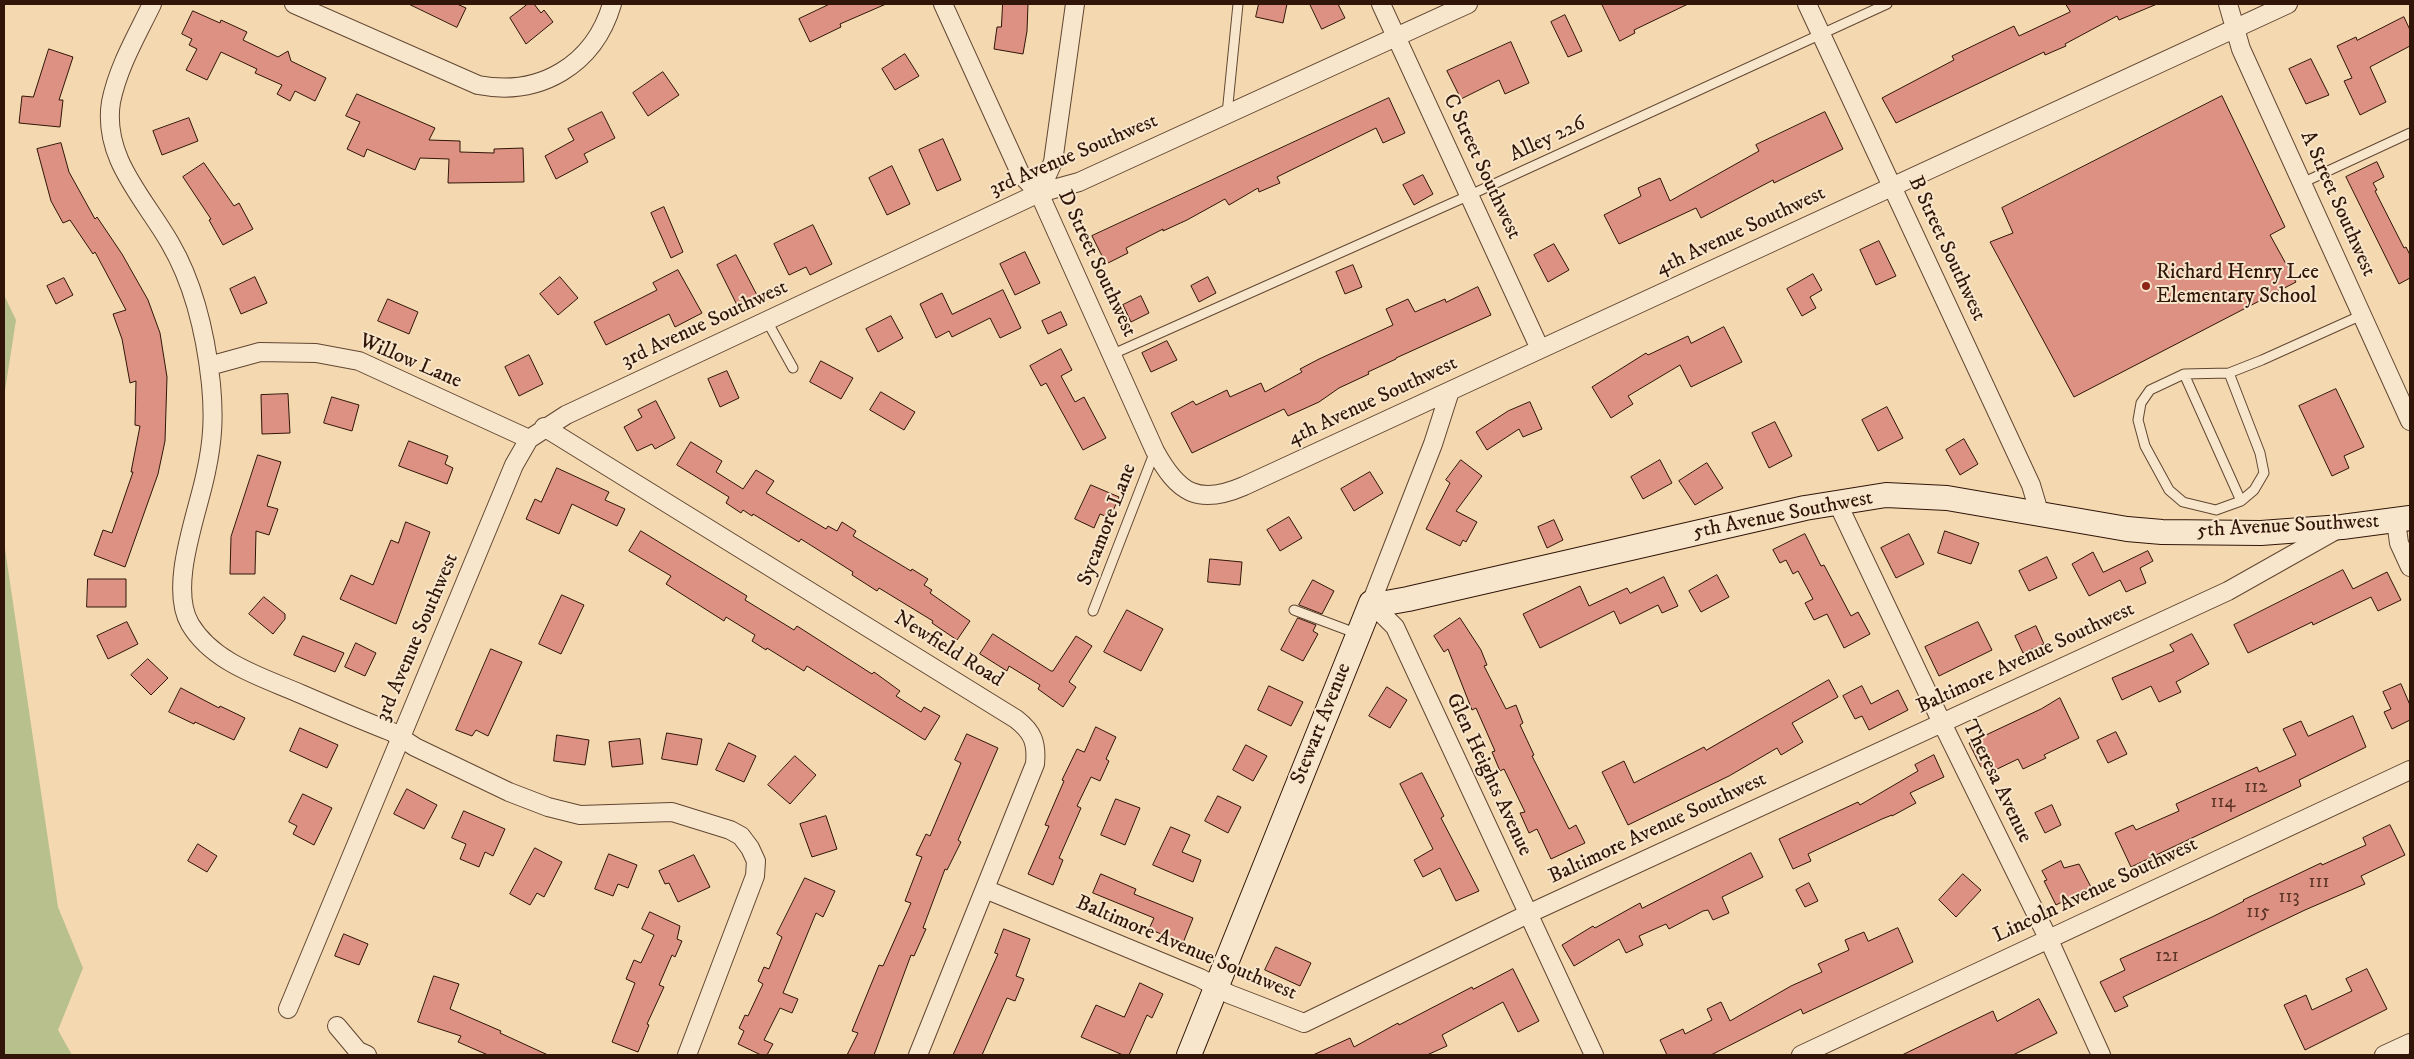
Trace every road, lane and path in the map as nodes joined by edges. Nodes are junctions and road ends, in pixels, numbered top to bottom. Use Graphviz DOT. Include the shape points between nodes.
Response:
graph roads {
  1 [pos="152,4"];
  2 [pos="294,4"];
  3 [pos="612,4"];
  4 [pos="943,4"];
  5 [pos="1075,4"];
  6 [pos="1238,4"];
  7 [pos="1381,4"];
  8 [pos="1468,4"];
  9 [pos="1807,4"];
  10 [pos="1887,4"];
  11 [pos="2228,4"];
  12 [pos="2288,4"];
  13 [pos="2234,28"];
  14 [pos="1821,34"];
  15 [pos="1395,37"];
  16 [pos="1227,114"];
  17 [pos="2410,133"];
  18 [pos="2302,183"];
  19 [pos="1892,186"];
  20 [pos="1039,192"];
  21 [pos="1470,195"];
  22 [pos="2362,314"];
  23 [pos="767,321"];
  24 [pos="1540,349"];
  25 [pos="1113,354"];
  26 [pos="209,366"];
  27 [pos="793,368"];
  28 [pos="2228,373"];
  29 [pos="2184,374"];
  30 [pos="1450,391"];
  31 [pos="2410,421"];
  32 [pos="544,428"];
  33 [pos="528,439"];
  34 [pos="1155,451"];
  35 [pos="1212,497"];
  36 [pos="2241,501"];
  37 [pos="1837,502"];
  38 [pos="2040,515"];
  39 [pos="2403,520"];
  40 [pos="2342,527"];
  41 [pos="2410,568"];
  42 [pos="1371,603"];
  43 [pos="1294,610"];
  44 [pos="1093,612"];
  45 [pos="1358,634"];
  46 [pos="1942,722"];
  47 [pos="401,738"];
  48 [pos="2410,770"];
  49 [pos="985,889"];
  50 [pos="1528,914"];
  51 [pos="2048,938"];
  52 [pos="1217,987"];
  53 [pos="288,1009"];
  54 [pos="337,1026"];
  55 [pos="2410,1043"];
  56 [pos="367,1055"];
  57 [pos="687,1055"];
  58 [pos="918,1055"];
  59 [pos="1189,1055"];
  60 [pos="1594,1055"];
  61 [pos="1802,1055"];
  62 [pos="2101,1055"];
  63 [pos="2384,1055"];
  1 -- 26 [label="street" via="120,70 111,104 112,132 129,182 170,243 188,282"];
  2 -- 3 [label="street" via="478,85 499,90 525,88 550,79 570,65 592,46 606,25"];
  4 -- 20 [label="street, D Street Southwest" via="1022,175"];
  5 -- 20 [label="street" via="1053,162"];
  6 -- 16 [label="lane"];
  7 -- 15 [label="street, C Street Southwest"];
  8 -- 15 [label="street, 3rd Avenue Southwest"];
  9 -- 14 [label="street, B Street Southwest"];
  10 -- 14 [label="lane, Alley 226"];
  11 -- 13 [label="street, A Street Southwest"];
  12 -- 13 [label="street, 4th Avenue Southwest"];
  13 -- 18 [label="street, A Street Southwest"];
  13 -- 19 [label="street, 4th Avenue Southwest"];
  14 -- 19 [label="street, B Street Southwest"];
  14 -- 21 [label="lane, Alley 226"];
  15 -- 16 [label="street, 3rd Avenue Southwest"];
  15 -- 21 [label="street, C Street Southwest"];
  16 -- 20 [label="street, 3rd Avenue Southwest" via="1079,182"];
  17 -- 18 [label="lane"];
  18 -- 22 [label="street, A Street Southwest"];
  19 -- 24 [label="street, 4th Avenue Southwest"];
  19 -- 38 [label="street, B Street Southwest" via="2031,485"];
  20 -- 23 [label="street, 3rd Avenue Southwest"];
  20 -- 25 [label="street, D Street Southwest"];
  21 -- 24 [label="street, C Street Southwest"];
  21 -- 25 [label="lane, Alley 226"];
  22 -- 28 [label="lane" via="2271,357"];
  22 -- 31 [label="street, A Street Southwest"];
  23 -- 27 [label="lane"];
  23 -- 32 [label="street, 3rd Avenue Southwest"];
  24 -- 30 [label="street, 4th Avenue Southwest"];
  25 -- 34 [label="street, D Street Southwest"];
  26 -- 33 [label="street, Willow Lane" via="260,352 316,354 359,361"];
  26 -- 47 [label="street" via="214,418 207,470 181,579 182,601 190,623 206,644 237,666"];
  28 -- 29 [label="lane"];
  28 -- 36 [label="lane" via="2260,453 2264,473 2254,490"];
  29 -- 36 [label="lane"];
  29 -- 36 [label="lane" via="2150,390 2141,403 2138,420 2145,446 2169,490 2183,502 2216,510"];
  30 -- 35 [label="street, 4th Avenue Southwest" via="1244,486"];
  30 -- 42 [label="street, Stewart Avenue" via="1433,444"];
  32 -- 33 [label="street, 3rd Avenue Southwest"];
  32 -- 49 [label="street, Newfield Road" via="1028,728 1035,738 1035,764"];
  33 -- 47 [label="street, 3rd Avenue Southwest" via="514,464"];
  34 -- 35 [label="street, D Street Southwest" via="1181,486"];
  34 -- 44 [label="lane, Sycamore Lane"];
  37 -- 38 [label="street, 5th Avenue Southwest" via="1886,495 1927,496"];
  37 -- 42 [label="street, 5th Avenue Southwest" via="1408,599"];
  37 -- 46 [label="street, Theresa Avenue"];
  38 -- 40 [label="street, 5th Avenue Southwest" via="2126,528 2193,533 2261,533"];
  39 -- 40 [label="street, 5th Avenue Southwest"];
  39 -- 41 [label="street" via="2399,543"];
  40 -- 46 [label="street, Baltimore Avenue Southwest" via="2228,591"];
  42 -- 45 [label="street, Stewart Avenue"];
  42 -- 50 [label="street, Glen Heights Avenue" via="1395,628"];
  43 -- 45 [label="lane"];
  45 -- 52 [label="street, Stewart Avenue"];
  46 -- 50 [label="street, Baltimore Avenue Southwest"];
  46 -- 51 [label="street, Theresa Avenue"];
  47 -- 53 [label="street, 3rd Avenue Southwest"];
  47 -- 57 [label="street" via="500,788 548,807 580,815 672,812 741,836 756,861 754,876"];
  48 -- 51 [label="street, Lincoln Avenue Southwest"];
  49 -- 52 [label="street, Baltimore Avenue Southwest"];
  49 -- 58 [label="street, Newfield Road"];
  50 -- 52 [label="street, Baltimore Avenue Southwest" via="1304,1023"];
  50 -- 60 [label="street, Glen Heights Avenue"];
  51 -- 61 [label="street, Lincoln Avenue Southwest"];
  51 -- 62 [label="street, Theresa Avenue"];
  52 -- 59 [label="street, Stewart Avenue"];
  54 -- 56 [label="street" via="358,1051"];
  55 -- 63 [label="street"];
}
